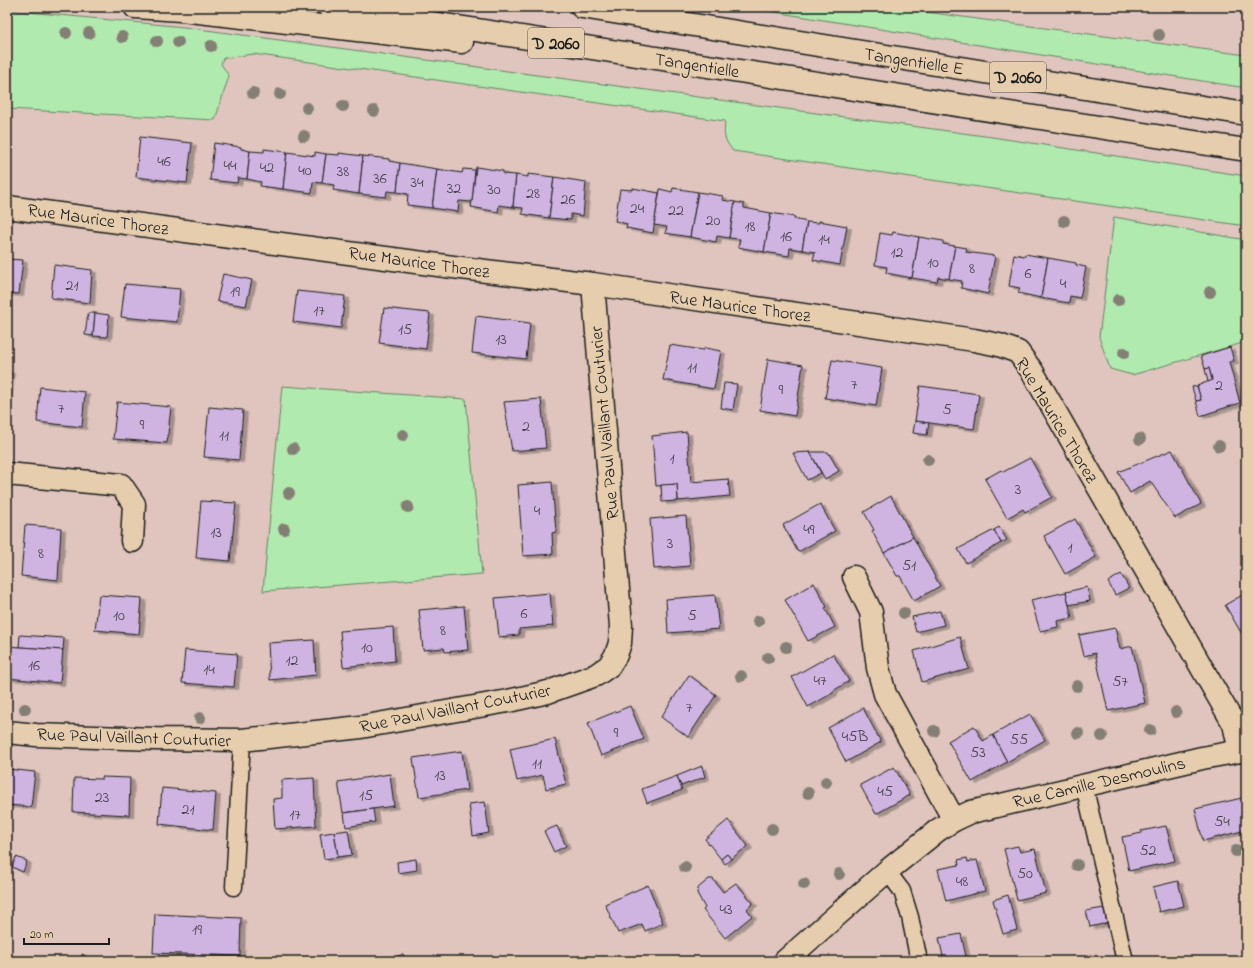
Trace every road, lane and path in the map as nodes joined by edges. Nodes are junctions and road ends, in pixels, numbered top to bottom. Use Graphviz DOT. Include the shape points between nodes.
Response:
graph roads {
  1 [pos="135,7"];
  2 [pos="329,7"];
  3 [pos="582,7"];
  4 [pos="784,79"];
  5 [pos="1246,114"];
  6 [pos="1246,150"];
  7 [pos="7,207"];
  8 [pos="593,284"];
  9 [pos="7,474"];
  10 [pos="132,541"];
  11 [pos="854,577"];
  12 [pos="7,732"];
  13 [pos="242,740"];
  14 [pos="1243,750"];
  15 [pos="1084,785"];
  16 [pos="954,820"];
  17 [pos="887,871"];
  18 [pos="234,887"];
  19 [pos="787,960"];
  20 [pos="919,961"];
  21 [pos="1125,961"];
  1 -- 4 [label="street" via="181,10"];
  2 -- 4 [label="street, Tangentielle / D 2060"];
  3 -- 5 [label="street, Tangentielle E / D 2060"];
  4 -- 6 [label="street, Tangentielle / D 2060"];
  7 -- 8 [label="street, Rue Maurice Thorez"];
  8 -- 13 [label="street, Rue Paul Vaillant Couturier" via="621,626 620,643 609,666 596,675 548,692 508,701 362,727"];
  8 -- 14 [label="street, Rue Maurice Thorez" via="974,340 1018,352 1032,371 1234,724"];
  9 -- 10 [label="street" via="121,485 134,504"];
  11 -- 16 [label="street" via="871,612 878,668 885,694"];
  12 -- 13 [label="street, Rue Paul Vaillant Couturier" via="36,735"];
  13 -- 18 [label="lane"];
  14 -- 15 [label="street, Rue Camille Desmoulins"];
  15 -- 16 [label="street, Rue Camille Desmoulins" via="971,812"];
  15 -- 21 [label="lane"];
  16 -- 17 [label="street, Rue Camille Desmoulins"];
  17 -- 19 [label="street, Rue Camille Desmoulins"];
  17 -- 20 [label="lane" via="902,891"];
}
